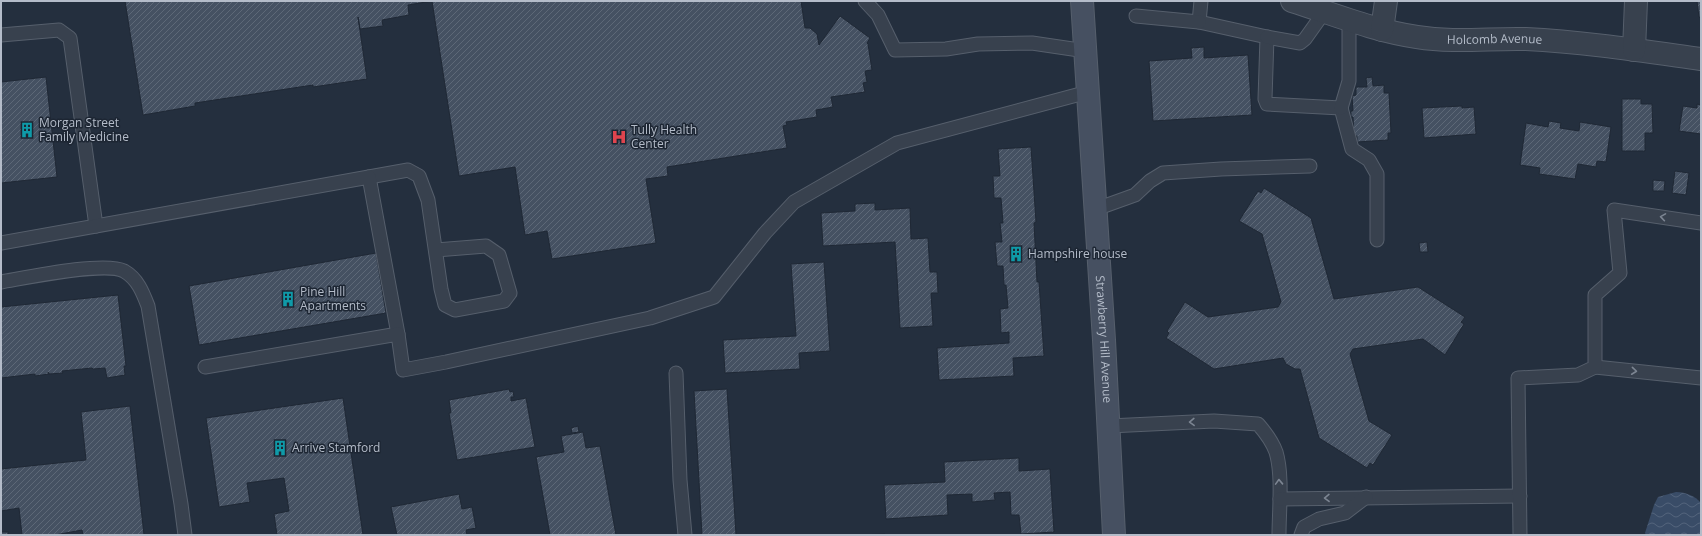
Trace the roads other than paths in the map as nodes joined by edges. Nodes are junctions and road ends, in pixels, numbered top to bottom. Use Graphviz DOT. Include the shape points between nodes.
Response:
graph roads {
  1 [pos="865,1"];
  2 [pos="1082,1"];
  3 [pos="1201,1"];
  4 [pos="1292,1"];
  5 [pos="1386,1"];
  6 [pos="1636,1"];
  7 [pos="1325,11"];
  8 [pos="1136,16"];
  9 [pos="1349,19"];
  10 [pos="1199,22"];
  11 [pos="1382,30"];
  12 [pos="1,35"];
  13 [pos="1267,36"];
  14 [pos="1634,50"];
  15 [pos="1086,51"];
  16 [pos="1701,59"];
  17 [pos="1088,92"];
  18 [pos="1341,108"];
  19 [pos="1310,166"];
  20 [pos="369,177"];
  21 [pos="1096,209"];
  22 [pos="1701,223"];
  23 [pos="96,226"];
  24 [pos="1377,240"];
  25 [pos="1,242"];
  26 [pos="436,250"];
  27 [pos="1,282"];
  28 [pos="398,334"];
  29 [pos="1595,366"];
  30 [pos="205,367"];
  31 [pos="676,373"];
  32 [pos="1701,378"];
  33 [pos="1108,426"];
  34 [pos="1520,496"];
  35 [pos="1366,497"];
  36 [pos="1280,499"];
  37 [pos="185,535"];
  38 [pos="686,535"];
  39 [pos="1114,535"];
  40 [pos="1279,535"];
  41 [pos="1301,535"];
  42 [pos="1520,535"];
  1 -- 15 [label="lane" via="878,15 895,50 1032,43"];
  2 -- 15 [label="main road, Strawberry Hill Avenue"];
  3 -- 10 [label="lane"];
  4 -- 7 [label="street, Holcomb Avenue"];
  5 -- 11 [label="street"];
  6 -- 14 [label="street"];
  7 -- 9 [label="street, Holcomb Avenue"];
  7 -- 13 [label="lane" via="1300,43"];
  8 -- 10 [label="lane"];
  9 -- 11 [label="street, Holcomb Avenue"];
  9 -- 18 [label="lane" via="1349,81"];
  10 -- 13 [label="lane"];
  11 -- 14 [label="street, Holcomb Avenue" via="1418,37 1463,40 1527,39"];
  12 -- 23 [label="lane" via="59,30 70,38"];
  13 -- 18 [label="lane" via="1267,104"];
  14 -- 16 [label="street, Holcomb Avenue"];
  15 -- 17 [label="main road, Strawberry Hill Avenue"];
  17 -- 21 [label="main road, Strawberry Hill Avenue"];
  17 -- 28 [label="lane" via="897,143 794,202 714,296 650,318 403,370"];
  18 -- 24 [label="lane" via="1352,148 1369,160 1377,174"];
  19 -- 21 [label="lane" via="1163,173 1135,195"];
  20 -- 23 [label="lane"];
  20 -- 26 [label="lane" via="408,170 419,176 428,200"];
  20 -- 28 [label="lane"];
  21 -- 33 [label="main road, Strawberry Hill Avenue"];
  22 -- 29 [label="lane, one-way" via="1614,210 1620,273 1595,295"];
  23 -- 25 [label="lane"];
  26 -- 26 [label="lane" via="445,305 455,310 504,301 510,293 499,255 486,246"];
  27 -- 37 [label="lane" via="104,268 124,271 140,286 148,306"];
  28 -- 30 [label="lane"];
  29 -- 32 [label="lane, one-way"];
  29 -- 34 [label="lane" via="1578,375 1518,378"];
  31 -- 38 [label="lane" via="680,480"];
  36 -- 33 [label="lane, one-way" via="1276,452 1258,424 1214,421"];
  33 -- 39 [label="main road, Strawberry Hill Avenue"];
  34 -- 35 [label="lane"];
  34 -- 42 [label="lane"];
  35 -- 36 [label="lane, one-way"];
  35 -- 41 [label="lane" via="1344,512 1309,524 1304,527"];
  36 -- 40 [label="lane"];
}
